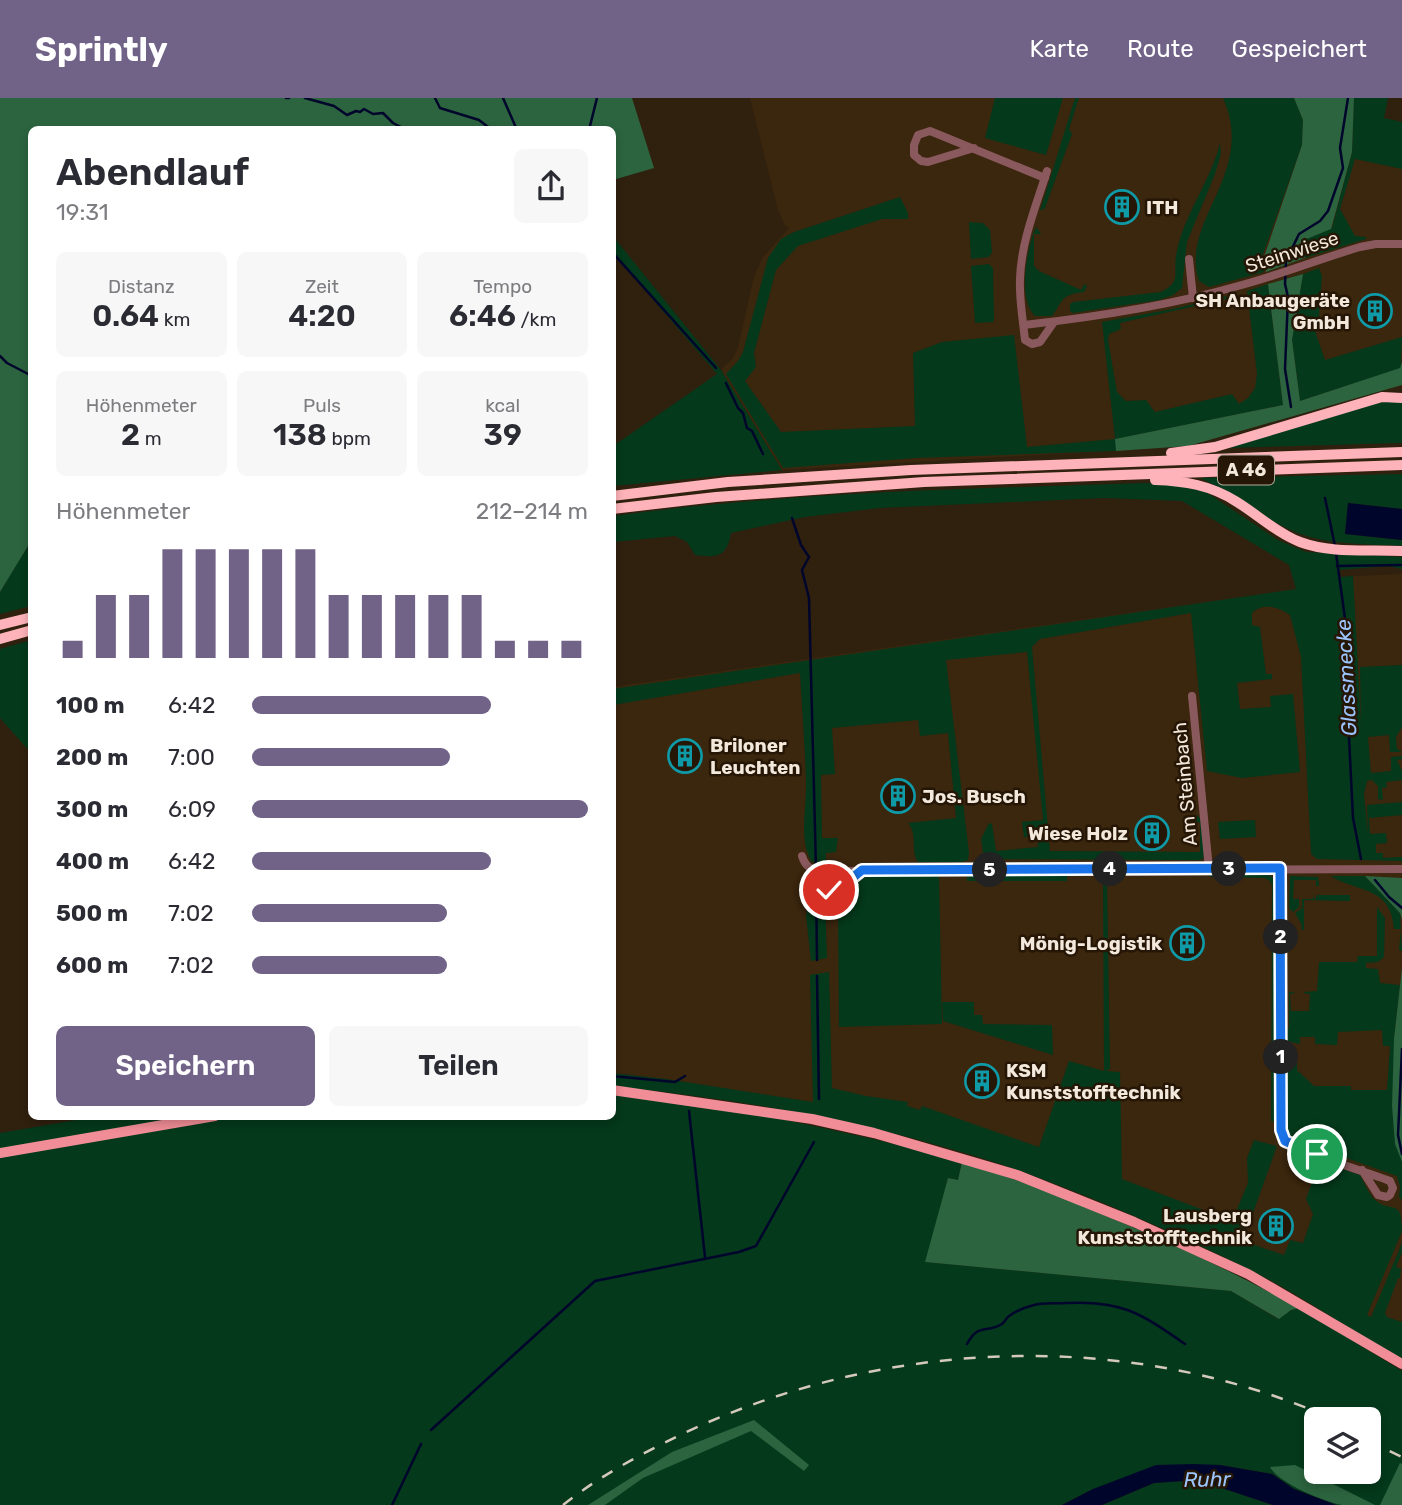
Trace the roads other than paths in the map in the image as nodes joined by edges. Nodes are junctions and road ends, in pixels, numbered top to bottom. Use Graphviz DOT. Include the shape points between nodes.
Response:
graph roads {
  1 [pos="974,148"];
  2 [pos="1402,244"];
  3 [pos="1189,259"];
  4 [pos="1192,298"];
  5 [pos="1054,322"];
  6 [pos="1024,325"];
  7 [pos="1402,389"];
  8 [pos="1382,397"];
  9 [pos="1402,398"];
  10 [pos="1402,452"];
  11 [pos="1091,462"];
  12 [pos="1402,465"];
  13 [pos="1089,476"];
  14 [pos="616,496"];
  15 [pos="616,509"];
  16 [pos="1402,551"];
  17 [pos="28,618"];
  18 [pos="0,625"];
  19 [pos="28,631"];
  20 [pos="0,639"];
  21 [pos="1192,696"];
  22 [pos="802,856"];
  23 [pos="1280,868"];
  24 [pos="1209,869"];
  25 [pos="1402,869"];
  26 [pos="862,870"];
  27 [pos="822,872"];
  28 [pos="616,1091"];
  29 [pos="192,1120"];
  30 [pos="0,1153"];
  31 [pos="1362,1170"];
  32 [pos="1402,1364"];
  1 -- 1 [label="street" via="930,131 918,135 914,155 928,162"];
  1 -- 6 [label="street" via="1046,175 1021,264"];
  2 -- 4 [label="street, Steinwiese" via="1360,247"];
  3 -- 4 [label="street"];
  4 -- 5 [label="street, Steinwiese"];
  5 -- 6 [label="street, Steinwiese"];
  5 -- 6 [label="street" via="1036,344 1026,340"];
  7 -- 8 [label="highway"];
  8 -- 9 [label="highway"];
  8 -- 11 [label="highway" via="1215,447"];
  10 -- 11 [label="highway, A 46"];
  11 -- 14 [label="highway, A 46" via="728,482"];
  12 -- 13 [label="highway, A 46"];
  13 -- 15 [label="highway, A 46" via="730,495"];
  13 -- 16 [label="highway" via="1202,485 1231,498 1291,538 1311,545"];
  17 -- 18 [label="highway"];
  19 -- 20 [label="highway"];
  21 -- 24 [label="street, Am Steinbach"];
  22 -- 27 [label="street" via="811,869"];
  23 -- 24 [label="street, Am Steinbach"];
  23 -- 25 [label="street, Am Steinbach"];
  23 -- 31 [label="street" via="1282,1136 1291,1144"];
  24 -- 26 [label="street, Am Steinbach"];
  26 -- 27 [label="street, Am Steinbach"];
  26 -- 27 [label="street" via="833,891 824,887"];
  28 -- 32 [label="main road" via="812,1119 1017,1175 1248,1274"];
  29 -- 30 [label="main road"];
}
